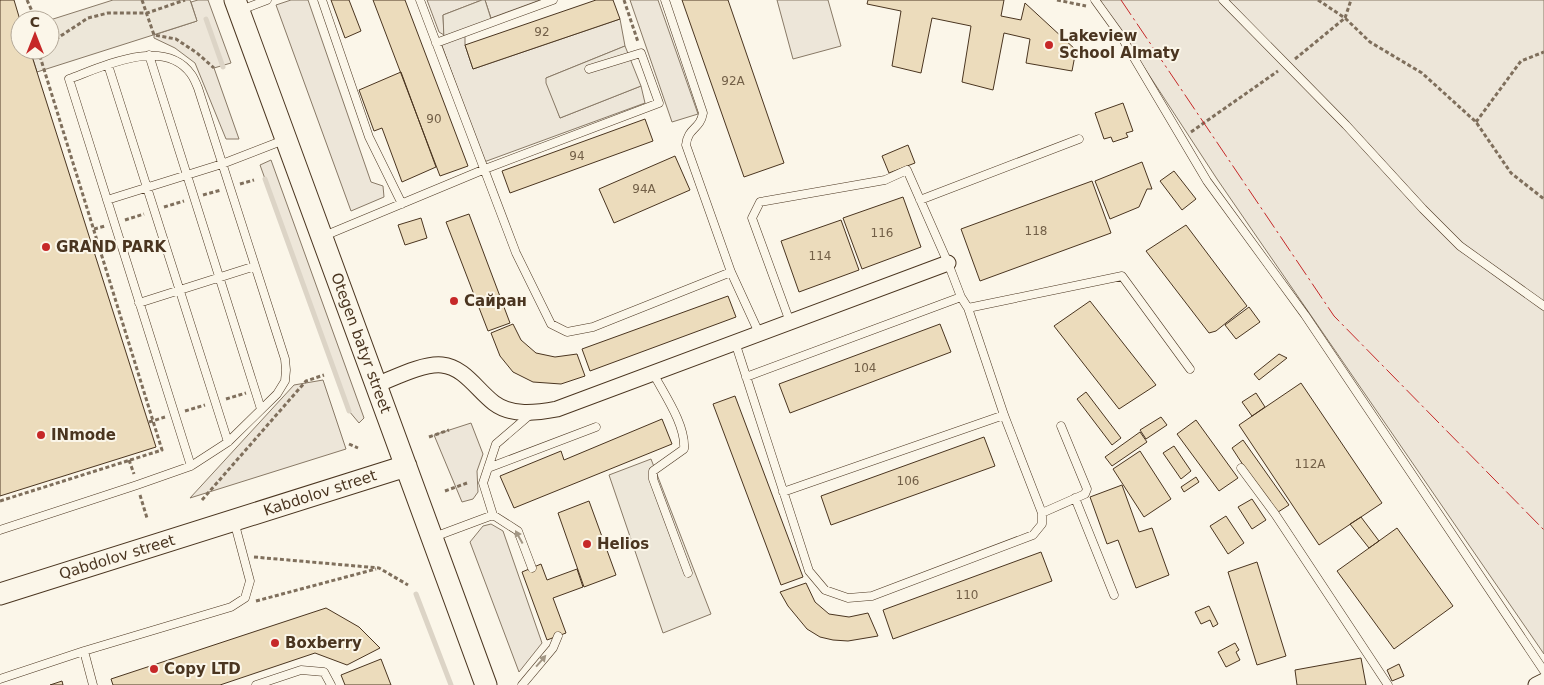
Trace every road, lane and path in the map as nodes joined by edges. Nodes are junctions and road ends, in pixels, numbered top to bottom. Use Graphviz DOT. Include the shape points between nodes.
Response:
graph roads {
  1 [pos="142,0"];
  2 [pos="185,0"];
  3 [pos="267,0"];
  4 [pos="322,0"];
  5 [pos="420,0"];
  6 [pos="553,0"];
  7 [pos="624,0"];
  8 [pos="665,0"];
  9 [pos="1057,0"];
  10 [pos="1095,0"];
  11 [pos="1223,0"];
  12 [pos="1318,0"];
  13 [pos="1351,0"];
  14 [pos="237,5"];
  15 [pos="1101,9"];
  16 [pos="147,13"];
  17 [pos="1345,18"];
  18 [pos="60,36"];
  19 [pos="436,43"];
  20 [pos="1544,52"];
  21 [pos="641,53"];
  22 [pos="148,55"];
  23 [pos="41,60"];
  24 [pos="108,65"];
  25 [pos="1287,65"];
  26 [pos="214,68"];
  27 [pos="590,69"];
  28 [pos="1476,122"];
  29 [pos="1182,138"];
  30 [pos="1079,139"];
  31 [pos="286,140"];
  32 [pos="222,164"];
  33 [pos="485,169"];
  34 [pos="187,175"];
  35 [pos="254,180"];
  36 [pos="239,184"];
  37 [pos="147,187"];
  38 [pos="224,189"];
  39 [pos="202,196"];
  40 [pos="1544,199"];
  41 [pos="107,200"];
  42 [pos="920,200"];
  43 [pos="186,201"];
  44 [pos="402,204"];
  45 [pos="164,208"];
  46 [pos="148,212"];
  47 [pos="125,220"];
  48 [pos="108,225"];
  49 [pos="94,230"];
  50 [pos="322,237"];
  51 [pos="948,264"];
  52 [pos="255,266"];
  53 [pos="731,272"];
  54 [pos="219,277"];
  55 [pos="179,290"];
  56 [pos="961,297"];
  57 [pos="139,303"];
  58 [pos="1544,306"];
  59 [pos="968,308"];
  60 [pos="790,322"];
  61 [pos="759,333"];
  62 [pos="735,342"];
  63 [pos="1190,369"];
  64 [pos="653,373"];
  65 [pos="324,375"];
  66 [pos="746,377"];
  67 [pos="376,385"];
  68 [pos="261,409"];
  69 [pos="532,413"];
  70 [pos="1004,415"];
  71 [pos="1061,426"];
  72 [pos="596,427"];
  73 [pos="449,430"];
  74 [pos="429,437"];
  75 [pos="228,442"];
  76 [pos="349,444"];
  77 [pos="358,448"];
  78 [pos="190,466"];
  79 [pos="406,466"];
  80 [pos="488,468"];
  81 [pos="1241,468"];
  82 [pos="467,483"];
  83 [pos="445,491"];
  84 [pos="783,492"];
  85 [pos="140,497"];
  86 [pos="1075,498"];
  87 [pos="202,500"];
  88 [pos="0,501"];
  89 [pos="1042,513"];
  90 [pos="494,515"];
  91 [pos="147,518"];
  92 [pos="234,520"];
  93 [pos="0,530"];
  94 [pos="432,537"];
  95 [pos="244,556"];
  96 [pos="379,568"];
  97 [pos="532,568"];
  98 [pos="688,573"];
  99 [pos="408,584"];
  100 [pos="0,594"];
  101 [pos="1114,595"];
  102 [pos="231,607"];
  103 [pos="558,636"];
  104 [pos="84,651"];
  105 [pos="1544,670"];
  106 [pos="0,679"];
  107 [pos="1544,681"];
  108 [pos="93,685"];
  109 [pos="256,685"];
  110 [pos="331,685"];
  111 [pos="486,685"];
  112 [pos="522,685"];
  113 [pos="1388,685"];
  114 [pos="1536,685"];
  1 -- 16 [label="path"];
  2 -- 16 [label="path"];
  3 -- 14 [label="lane"];
  4 -- 44 [label="lane" via="369,137"];
  5 -- 19 [label="lane"];
  6 -- 19 [label="lane"];
  7 -- 21 [label="path"];
  8 -- 53 [label="lane" via="703,113 701,122 687,135 686,145"];
  9 -- 15 [label="path"];
  10 -- 15 [label="lane"];
  11 -- 25 [label="lane"];
  12 -- 17 [label="path"];
  13 -- 17 [label="path"];
  14 -- 31 [label="main road, Otegen batyr street"];
  15 -- 29 [label="lane" via="1121,36"];
  16 -- 18 [label="path" via="108,13 88,18"];
  16 -- 26 [label="path" via="154,35 176,39"];
  17 -- 25 [label="path"];
  17 -- 28 [label="path" via="1370,42 1422,73"];
  19 -- 33 [label="lane"];
  20 -- 28 [label="path" via="1521,61"];
  21 -- 27 [label="lane"];
  21 -- 33 [label="lane" via="659,103"];
  22 -- 24 [label="lane"];
  22 -- 32 [label="lane" via="165,56 191,73"];
  22 -- 34 [label="lane"];
  23 -- 49 [label="path"];
  24 -- 37 [label="lane"];
  24 -- 41 [label="lane" via="68,78"];
  25 -- 29 [label="path"];
  25 -- 58 [label="lane" via="1460,246"];
  28 -- 40 [label="path" via="1511,173"];
  29 -- 105 [label="lane" via="1207,182 1305,315"];
  30 -- 42 [label="lane"];
  31 -- 32 [label="lane"];
  31 -- 50 [label="main road, Otegen batyr street"];
  32 -- 34 [label="lane"];
  32 -- 52 [label="lane"];
  33 -- 44 [label="lane"];
  33 -- 53 [label="lane" via="516,253 551,324 567,332 593,327"];
  34 -- 37 [label="lane"];
  34 -- 54 [label="lane"];
  35 -- 36 [label="path"];
  37 -- 41 [label="lane"];
  37 -- 55 [label="lane"];
  38 -- 39 [label="path"];
  41 -- 57 [label="lane"];
  42 -- 51 [label="lane"];
  42 -- 60 [label="lane" via="907,170 884,180 760,202 752,218"];
  43 -- 45 [label="path"];
  44 -- 50 [label="lane"];
  46 -- 47 [label="path"];
  48 -- 49 [label="path"];
  49 -- 88 [label="path" via="162,450"];
  50 -- 67 [label="main road, Otegen batyr street"];
  51 -- 56 [label="lane"];
  51 -- 60 [label="street"];
  52 -- 54 [label="lane"];
  52 -- 68 [label="lane" via="286,370 285,381 277,394"];
  53 -- 61 [label="lane"];
  54 -- 55 [label="lane"];
  54 -- 68 [label="lane"];
  55 -- 57 [label="lane"];
  55 -- 75 [label="lane"];
  56 -- 59 [label="lane"];
  56 -- 66 [label="lane"];
  57 -- 78 [label="lane"];
  59 -- 63 [label="lane" via="1122,276"];
  59 -- 70 [label="lane"];
  60 -- 61 [label="street"];
  61 -- 62 [label="street"];
  62 -- 64 [label="street"];
  62 -- 66 [label="lane"];
  64 -- 69 [label="street" via="557,409"];
  64 -- 98 [label="lane" via="685,441 684,450 653,471 653,479"];
  65 -- 87 [label="path" via="306,381"];
  66 -- 84 [label="lane"];
  67 -- 69 [label="street" via="425,367 442,365 460,371 495,404"];
  67 -- 79 [label="main road, Otegen batyr street"];
  68 -- 75 [label="lane"];
  69 -- 80 [label="lane" via="496,444"];
  70 -- 84 [label="lane"];
  70 -- 89 [label="lane"];
  71 -- 86 [label="lane" via="1087,489 1085,494"];
  72 -- 80 [label="lane"];
  73 -- 74 [label="path"];
  75 -- 78 [label="lane"];
  76 -- 77 [label="path"];
  78 -- 93 [label="lane"];
  79 -- 92 [label="main road, Kabdolov street"];
  79 -- 94 [label="main road, Otegen batyr street"];
  80 -- 90 [label="lane" via="483,484"];
  81 -- 113 [label="lane"];
  82 -- 83 [label="path"];
  84 -- 89 [label="lane" via="809,571 825,590 848,598 872,596 1033,536 1042,524"];
  85 -- 91 [label="path"];
  86 -- 89 [label="lane"];
  86 -- 101 [label="lane"];
  90 -- 94 [label="lane"];
  97 -- 90 [label="lane, one-way" via="518,532"];
  92 -- 95 [label="lane"];
  92 -- 100 [label="main road, Qabdolov street"];
  94 -- 111 [label="main road, Otegen batyr street"];
  95 -- 96 [label="path"];
  95 -- 102 [label="lane" via="250,581 245,598"];
  96 -- 99 [label="path"];
  96 -- 102 [label="path"];
  102 -- 104 [label="lane"];
  112 -- 103 [label="lane, one-way" via="553,648"];
  104 -- 106 [label="lane"];
  104 -- 108 [label="lane"];
  107 -- 114 [label="street"];
  109 -- 110 [label="lane" via="301,670 324,672"];
}
